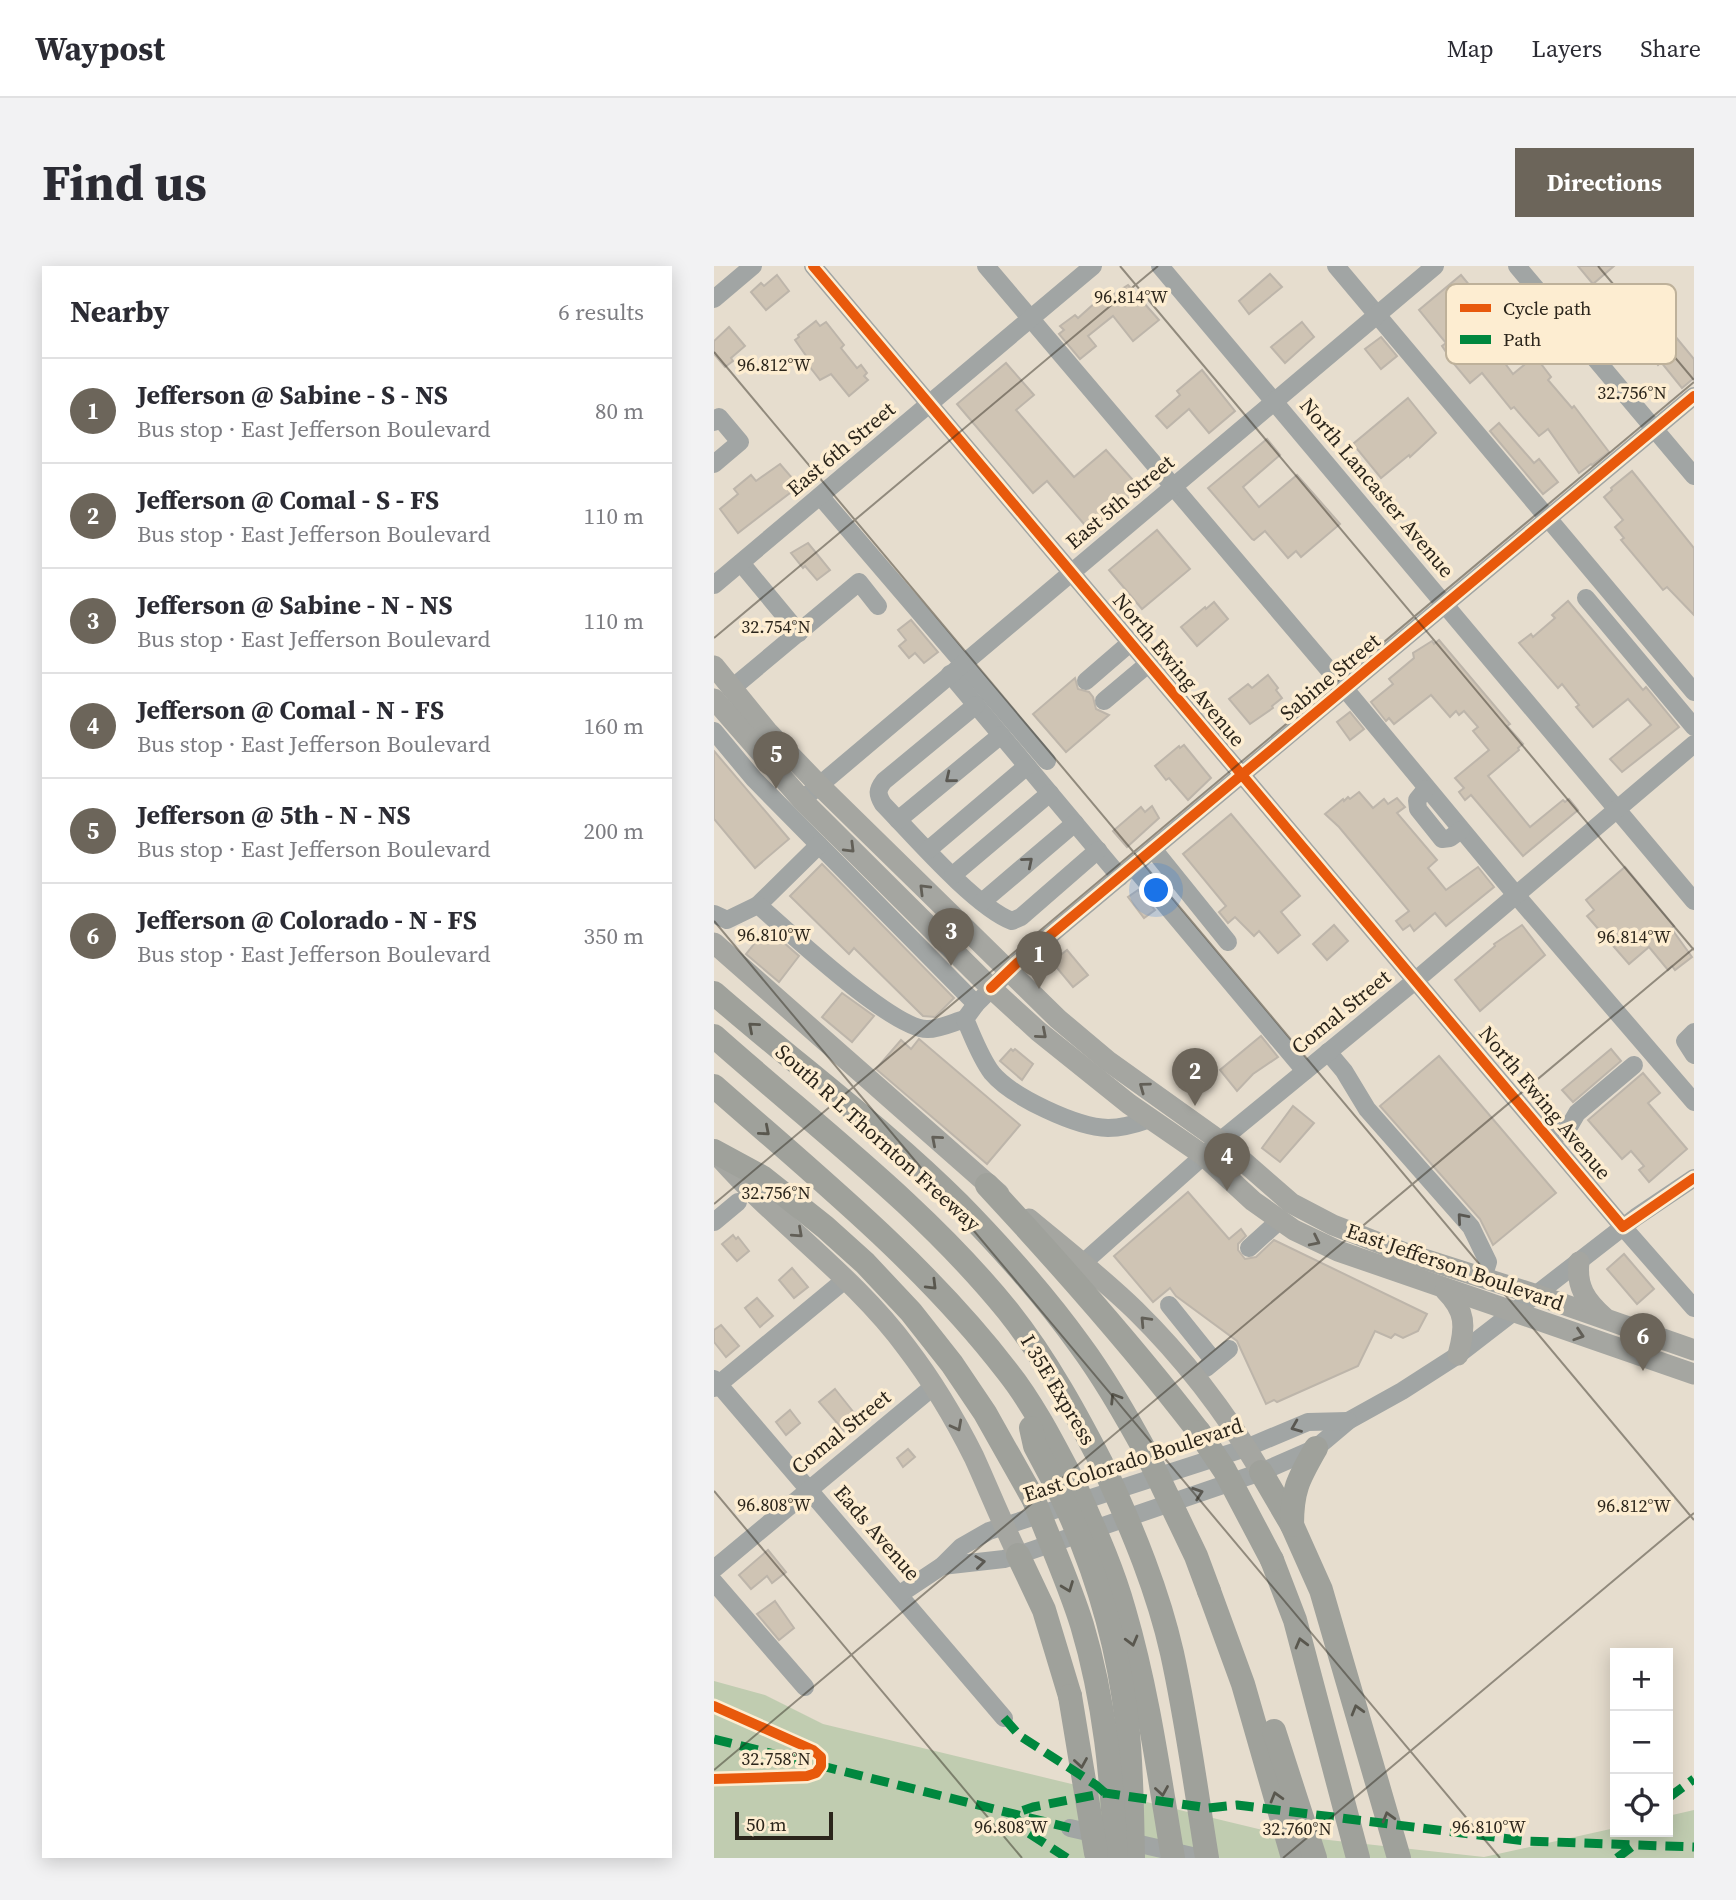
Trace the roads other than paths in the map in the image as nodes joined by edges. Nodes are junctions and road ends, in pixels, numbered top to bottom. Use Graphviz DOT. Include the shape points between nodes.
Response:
graph roads {
  1 [pos="753,266"];
  2 [pos="813,266"];
  3 [pos="986,266"];
  4 [pos="1093,266"];
  5 [pos="1160,266"];
  6 [pos="1336,266"];
  7 [pos="1435,266"];
  8 [pos="1517,266"];
  9 [pos="1532,284"];
  10 [pos="714,299"];
  11 [pos="1377,315"];
  12 [pos="1030,319"];
  13 [pos="1599,364"];
  14 [pos="1694,397"];
  15 [pos="1274,401"];
  16 [pos="930,404"];
  17 [pos="714,422"];
  18 [pos="1654,430"];
  19 [pos="714,464"];
  20 [pos="1694,476"];
  21 [pos="1172,487"];
  22 [pos="820,496"];
  23 [pos="1547,520"];
  24 [pos="741,563"];
  25 [pos="1071,573"];
  26 [pos="714,585"];
  27 [pos="1586,598"];
  28 [pos="1446,603"];
  29 [pos="878,606"];
  30 [pos="799,633"];
  31 [pos="1130,643"];
  32 [pos="1148,664"];
  33 [pos="714,666"];
  34 [pos="956,669"];
  35 [pos="1086,681"];
  36 [pos="1346,690"];
  37 [pos="1694,692"];
  38 [pos="722,694"];
  39 [pos="1104,701"];
  40 [pos="976,705"];
  41 [pos="1694,727"];
  42 [pos="714,731"];
  43 [pos="1002,735"];
  44 [pos="1694,744"];
  45 [pos="1046,761"];
  46 [pos="1027,766"];
  47 [pos="1243,775"];
  48 [pos="819,785"];
  49 [pos="1050,793"];
  50 [pos="802,800"];
  51 [pos="1617,809"];
  52 [pos="898,820"];
  53 [pos="1075,823"];
  54 [pos="819,845"];
  55 [pos="1153,849"];
  56 [pos="929,850"];
  57 [pos="1098,850"];
  58 [pos="1127,871"];
  59 [pos="953,875"];
  60 [pos="1516,895"];
  61 [pos="1694,901"];
  62 [pos="982,902"];
  63 [pos="758,905"];
  64 [pos="714,914"];
  65 [pos="1228,942"];
  66 [pos="714,943"];
  67 [pos="1007,972"];
  68 [pos="1416,980"];
  69 [pos="991,988"];
  70 [pos="714,993"];
  71 [pos="976,1004"];
  72 [pos="965,1019"];
  73 [pos="1694,1032"];
  74 [pos="714,1036"];
  75 [pos="1328,1052"];
  76 [pos="1694,1055"];
  77 [pos="1634,1065"];
  78 [pos="1305,1071"];
  79 [pos="714,1086"];
  80 [pos="1694,1102"];
  81 [pos="1150,1119"];
  82 [pos="1551,1140"];
  83 [pos="1220,1141"];
  84 [pos="714,1151"];
  85 [pos="1203,1155"];
  86 [pos="1694,1178"];
  87 [pos="987,1185"];
  88 [pos="738,1202"];
  89 [pos="1280,1220"];
  90 [pos="714,1222"];
  91 [pos="1623,1227"];
  92 [pos="1249,1248"];
  93 [pos="1579,1262"];
  94 [pos="1083,1263"];
  95 [pos="1483,1278"];
  96 [pos="846,1279"];
  97 [pos="1445,1290"];
  98 [pos="1537,1294"];
  99 [pos="1169,1305"];
  100 [pos="1694,1308"];
  101 [pos="1514,1313"];
  102 [pos="1606,1318"];
  103 [pos="1229,1349"];
  104 [pos="1694,1350"];
  105 [pos="1458,1355"];
  106 [pos="1214,1361"];
  107 [pos="1691,1374"];
  108 [pos="1195,1376"];
  109 [pos="716,1384"];
  110 [pos="934,1386"];
  111 [pos="1349,1421"];
  112 [pos="1246,1448"];
  113 [pos="1316,1448"];
  114 [pos="1261,1472"];
  115 [pos="809,1488"];
  116 [pos="1067,1488"];
  117 [pos="1292,1525"];
  118 [pos="1004,1527"];
  119 [pos="1017,1555"];
  120 [pos="942,1566"];
  121 [pos="714,1569"];
  122 [pos="714,1582"];
  123 [pos="900,1594"];
  124 [pos="805,1687"];
  125 [pos="1004,1718"];
  126 [pos="1268,1740"];
  127 [pos="1070,1828"];
  128 [pos="1097,1858"];
  129 [pos="1116,1858"];
  130 [pos="1133,1858"];
  131 [pos="1173,1858"];
  132 [pos="1201,1858"];
  133 [pos="1207,1858"];
  134 [pos="1293,1858"];
  135 [pos="1315,1858"];
  136 [pos="1358,1858"];
  137 [pos="1399,1858"];
  1 -- 10 [label="street"];
  2 -- 16 [label="street, North Ewing Avenue"];
  3 -- 12 [label="street"];
  4 -- 12 [label="street, East 6th Street"];
  5 -- 15 [label="street, North Lancaster Avenue"];
  6 -- 11 [label="street"];
  7 -- 11 [label="street, East 5th Street"];
  8 -- 9 [label="street"];
  11 -- 15 [label="street, East 5th Street"];
  11 -- 23 [label="street"];
  12 -- 16 [label="street, East 6th Street"];
  12 -- 21 [label="street"];
  13 -- 18 [label="street"];
  14 -- 18 [label="street, Sabine Street"];
  15 -- 21 [label="street, East 5th Street"];
  15 -- 28 [label="street, North Lancaster Avenue"];
  16 -- 22 [label="street, East 6th Street"];
  16 -- 25 [label="street, North Ewing Avenue"];
  17 -- 19 [label="street" via="719,417 740,442"];
  18 -- 20 [label="street"];
  18 -- 23 [label="street, Sabine Street"];
  21 -- 25 [label="street, East 5th Street"];
  21 -- 36 [label="street"];
  22 -- 24 [label="street, East 6th Street"];
  22 -- 34 [label="street"];
  23 -- 28 [label="street, Sabine Street"];
  23 -- 37 [label="street"];
  24 -- 26 [label="street, East 6th Street"];
  24 -- 30 [label="street"];
  25 -- 31 [label="street, North Ewing Avenue"];
  25 -- 34 [label="street, East 5th Street"];
  27 -- 41 [label="street"];
  28 -- 36 [label="street, Sabine Street"];
  28 -- 51 [label="street, North Lancaster Avenue"];
  29 -- 30 [label="street" via="859,582"];
  30 -- 38 [label="street"];
  31 -- 32 [label="street, North Ewing Avenue"];
  31 -- 35 [label="street"];
  32 -- 39 [label="street"];
  32 -- 47 [label="street, North Ewing Avenue"];
  33 -- 38 [label="main road, East Jefferson Boulevard"];
  34 -- 40 [label="street"];
  34 -- 45 [label="street"];
  34 -- 48 [label="street, East 5th Street"];
  36 -- 47 [label="street, Sabine Street"];
  36 -- 60 [label="street"];
  38 -- 48 [label="main road, East Jefferson Boulevard" via="767,731"];
  38 -- 50 [label="main road, East Jefferson Boulevard"];
  40 -- 43 [label="street"];
  40 -- 52 [label="street" via="878,789 883,804"];
  42 -- 54 [label="street"];
  43 -- 46 [label="street"];
  43 -- 52 [label="street, one-way"];
  44 -- 51 [label="street, Comal Street"];
  46 -- 49 [label="street"];
  46 -- 56 [label="street"];
  47 -- 55 [label="street, Sabine Street"];
  47 -- 68 [label="street, North Ewing Avenue"];
  48 -- 50 [label="street, East 5th Street"];
  67 -- 48 [label="main road, East Jefferson Boulevard, one-way"];
  49 -- 53 [label="street"];
  49 -- 59 [label="street"];
  50 -- 69 [label="main road, East Jefferson Boulevard, one-way"];
  51 -- 60 [label="street, Comal Street"];
  51 -- 61 [label="street, North Lancaster Avenue"];
  52 -- 56 [label="street"];
  53 -- 57 [label="street"];
  62 -- 53 [label="street, one-way"];
  54 -- 63 [label="street"];
  54 -- 71 [label="street"];
  55 -- 58 [label="street, Sabine Street"];
  55 -- 65 [label="street"];
  56 -- 59 [label="street"];
  57 -- 58 [label="street"];
  57 -- 62 [label="street" via="1021,917 1002,917"];
  58 -- 67 [label="street, Sabine Street"];
  58 -- 78 [label="street"];
  59 -- 62 [label="street"];
  60 -- 68 [label="street, Comal Street"];
  60 -- 80 [label="street"];
  63 -- 64 [label="street" via="727,920"];
  63 -- 72 [label="street" via="846,982 907,1023 927,1030"];
  87 -- 66 [label="main road, South R L Thornton Freeway, one-way"];
  67 -- 69 [label="street, Sabine Street"];
  83 -- 67 [label="main road, East Jefferson Boulevard, one-way" via="1108,1061"];
  68 -- 75 [label="street, Comal Street"];
  68 -- 82 [label="street, North Ewing Avenue"];
  69 -- 71 [label="street, Sabine Street"];
  69 -- 81 [label="main road, East Jefferson Boulevard, one-way" via="1077,1065"];
  126 -- 70 [label="highway, South R L Thornton Freeway, one-way, bridge" via="1196,1556 1149,1458 1081,1345 1005,1253 948,1195"];
  71 -- 72 [label="street, Sabine Street"];
  72 -- 81 [label="street" via="992,1073 1016,1094 1069,1119 1105,1128"];
  73 -- 76 [label="street" via="1685,1041"];
  74 -- 133 [label="highway, I 35E Express, bridge" via="877,1175 983,1282 1039,1354 1107,1474 1153,1586 1172,1652"];
  75 -- 78 [label="street, Comal Street"];
  95 -- 75 [label="street, one-way" via="1488,1262 1471,1227 1367,1109"];
  77 -- 82 [label="street"];
  78 -- 83 [label="street, Comal Street"];
  79 -- 116 [label="highway, one-way" via="808,1168 965,1319 1024,1396 1035,1446"];
  81 -- 85 [label="main road, East Jefferson Boulevard"];
  82 -- 91 [label="street, North Ewing Avenue"];
  83 -- 85 [label="street, Comal Street"];
  83 -- 95 [label="main road, East Jefferson Boulevard" via="1291,1203 1333,1225"];
  84 -- 96 [label="main road, one-way" via="747,1189"];
  84 -- 129 [label="highway, one-way, bridge" via="762,1177 865,1263 911,1312 985,1413 1034,1500 1082,1625 1112,1781"];
  85 -- 89 [label="main road, East Jefferson Boulevard"];
  85 -- 94 [label="street, Comal Street"];
  86 -- 91 [label="street, East Colorado Boulevard"];
  87 -- 94 [label="main road, South R L Thornton Freeway"];
  136 -- 87 [label="highway, one-way, bridge" via="1295,1620 1272,1560 1225,1471 1170,1394"];
  88 -- 90 [label="street"];
  89 -- 92 [label="street"];
  89 -- 97 [label="main road, East Jefferson Boulevard, one-way" via="1338,1251"];
  91 -- 93 [label="street, East Colorado Boulevard"];
  91 -- 100 [label="street, North Ewing Avenue"];
  93 -- 98 [label="street, East Colorado Boulevard"];
  93 -- 102 [label="main road" via="1581,1291"];
  108 -- 94 [label="main road, South R L Thornton Freeway, one-way" via="1136,1311"];
  95 -- 98 [label="main road, East Jefferson Boulevard"];
  96 -- 109 [label="street"];
  96 -- 110 [label="main road" via="907,1347"];
  97 -- 101 [label="main road, East Jefferson Boulevard"];
  97 -- 105 [label="main road" via="1462,1313"];
  98 -- 101 [label="street, East Colorado Boulevard"];
  98 -- 102 [label="main road, East Jefferson Boulevard"];
  99 -- 106 [label="street"];
  101 -- 105 [label="street, East Colorado Boulevard"];
  101 -- 107 [label="main road, East Jefferson Boulevard, one-way"];
  102 -- 104 [label="main road, East Jefferson Boulevard"];
  103 -- 106 [label="street"];
  105 -- 111 [label="street, East Colorado Boulevard"];
  106 -- 108 [label="street"];
  108 -- 112 [label="main road, South R L Thornton Freeway"];
  109 -- 115 [label="street, Eads Avenue"];
  110 -- 115 [label="street, Comal Street"];
  110 -- 118 [label="main road, one-way" via="974,1458"];
  111 -- 112 [label="street, East Colorado Boulevard, one-way" via="1308,1422"];
  111 -- 113 [label="street, East Colorado Boulevard"];
  112 -- 114 [label="main road, South R L Thornton Freeway"];
  112 -- 118 [label="street, East Colorado Boulevard"];
  113 -- 114 [label="street, East Colorado Boulevard"];
  113 -- 117 [label="highway" via="1296,1483"];
  114 -- 117 [label="highway"];
  119 -- 114 [label="street, East Colorado Boulevard, one-way"];
  115 -- 121 [label="street, Comal Street"];
  115 -- 123 [label="street, Eads Avenue"];
  116 -- 130 [label="highway, bridge" via="1113,1638 1127,1725"];
  116 -- 131 [label="highway, one-way, bridge" via="1111,1568 1135,1651 1152,1724"];
  137 -- 117 [label="highway, one-way" via="1321,1590"];
  118 -- 119 [label="main road"];
  118 -- 120 [label="street, East Colorado Boulevard" via="980,1534"];
  120 -- 119 [label="street, East Colorado Boulevard, one-way"];
  119 -- 128 [label="highway, one-way, bridge" via="1044,1610 1070,1696"];
  120 -- 123 [label="street, East Colorado Boulevard"];
  122 -- 124 [label="street"];
  123 -- 125 [label="street, Eads Avenue"];
  134 -- 126 [label="highway, South R L Thornton Freeway, one-way"];
  126 -- 135 [label="highway"];
  127 -- 132 [label="street"];
}
